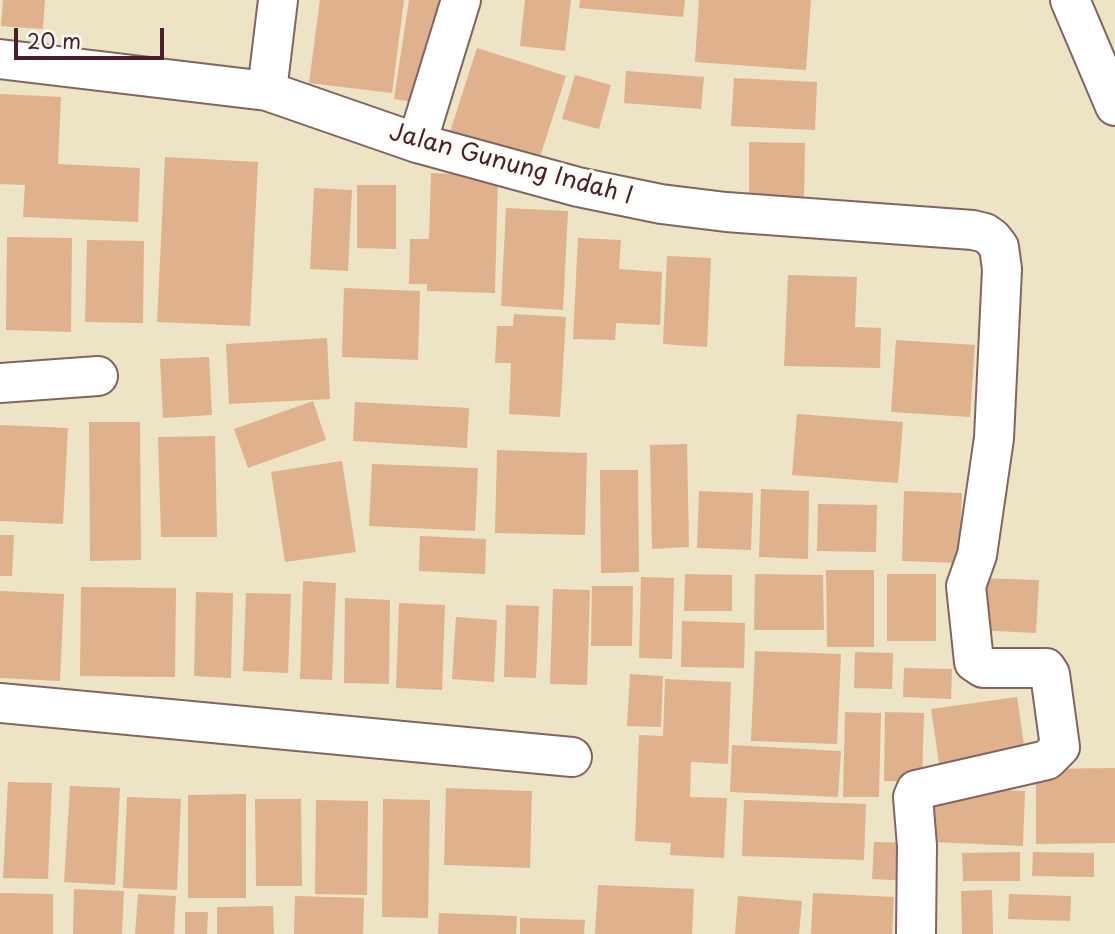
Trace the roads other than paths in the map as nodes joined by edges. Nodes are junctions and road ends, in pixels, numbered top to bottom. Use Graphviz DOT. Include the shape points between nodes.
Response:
graph roads {
  1 [pos="278,0"];
  2 [pos="461,0"];
  3 [pos="1070,0"];
  4 [pos="0,59"];
  5 [pos="267,91"];
  6 [pos="1115,106"];
  7 [pos="417,143"];
  8 [pos="98,376"];
  9 [pos="0,383"];
  10 [pos="0,704"];
  11 [pos="572,757"];
  12 [pos="916,934"];
  1 -- 5 [label="street"];
  2 -- 7 [label="street"];
  3 -- 6 [label="street"];
  4 -- 5 [label="street, Jalan Gunung Indah I"];
  5 -- 7 [label="street, Jalan Gunung Indah I"];
  7 -- 12 [label="street, Jalan Gunung Indah I" via="578,187 661,204 973,230 985,233 999,247 1002,269 993,439 977,555 966,586 970,632 974,662 979,667 1046,668 1060,747 1047,760 916,790 912,797 917,846"];
  8 -- 9 [label="street"];
  10 -- 11 [label="street"];
}
